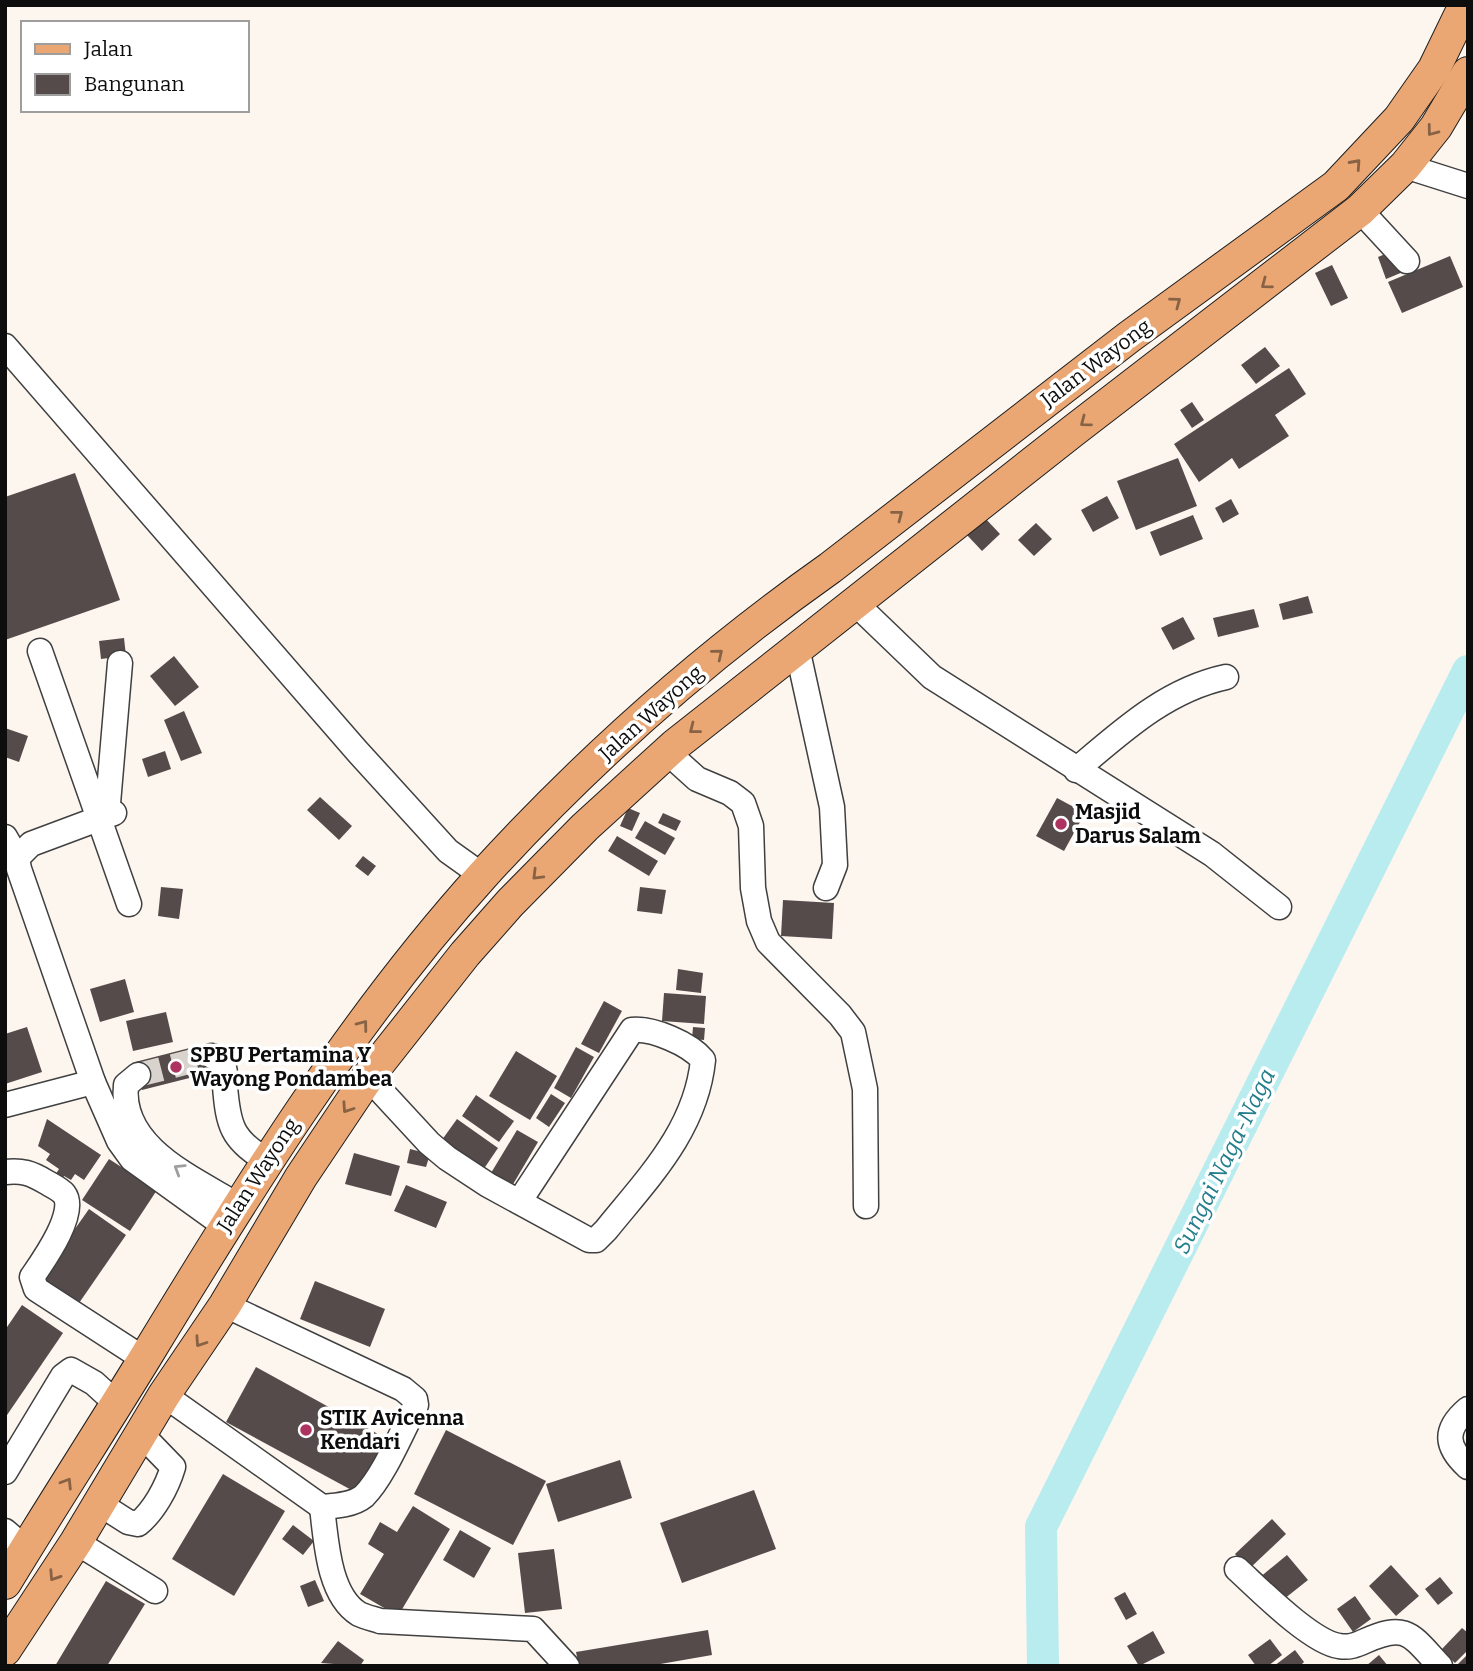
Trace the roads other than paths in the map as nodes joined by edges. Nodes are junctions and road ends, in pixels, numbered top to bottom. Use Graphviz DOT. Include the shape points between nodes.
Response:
graph roads {
  1 [pos="1465,5"];
  2 [pos="1468,73"];
  3 [pos="1405,166"];
  4 [pos="1468,186"];
  5 [pos="1360,210"];
  6 [pos="1407,261"];
  7 [pos="5,346"];
  8 [pos="855,603"];
  9 [pos="797,648"];
  10 [pos="40,651"];
  11 [pos="120,663"];
  12 [pos="1226,677"];
  13 [pos="667,752"];
  14 [pos="1076,770"];
  15 [pos="559,798"];
  16 [pos="106,815"];
  17 [pos="585,827"];
  18 [pos="5,836"];
  19 [pos="14,866"];
  20 [pos="482,876"];
  21 [pos="826,888"];
  22 [pos="129,904"];
  23 [pos="1279,907"];
  24 [pos="212,1056"];
  25 [pos="138,1075"];
  26 [pos="368,1077"];
  27 [pos="93,1082"];
  28 [pos="5,1105"];
  29 [pos="266,1160"];
  30 [pos="5,1172"];
  31 [pos="519,1202"];
  32 [pos="866,1206"];
  33 [pos="231,1215"];
  34 [pos="225,1305"];
  35 [pos="144,1359"];
  36 [pos="164,1395"];
  37 [pos="117,1403"];
  38 [pos="1468,1409"];
  39 [pos="142,1436"];
  40 [pos="1468,1467"];
  41 [pos="5,1472"];
  42 [pos="100,1504"];
  43 [pos="322,1507"];
  44 [pos="16,1540"];
  45 [pos="76,1542"];
  46 [pos="1237,1569"];
  47 [pos="5,1583"];
  48 [pos="155,1591"];
  49 [pos="5,1650"];
  50 [pos="567,1666"];
  51 [pos="1440,1666"];
  15 -- 1 [label="main road, Jalan Wayong, one-way" via="656,705 779,605 1257,241 1336,186 1399,119 1434,69"];
  2 -- 3 [label="main road, Jalan Wayong, one-way" via="1436,127"];
  3 -- 4 [label="street"];
  3 -- 5 [label="main road, Jalan Wayong"];
  5 -- 6 [label="street"];
  5 -- 8 [label="main road, Jalan Wayong, one-way"];
  7 -- 20 [label="street" via="357,751 448,851"];
  8 -- 9 [label="main road, Jalan Wayong"];
  8 -- 14 [label="street" via="932,677"];
  9 -- 13 [label="main road, Jalan Wayong, one-way"];
  9 -- 21 [label="street" via="832,807 835,865"];
  10 -- 16 [label="street"];
  11 -- 16 [label="street"];
  12 -- 14 [label="street" via="1197,683 1169,698"];
  13 -- 17 [label="main road, Jalan Wayong"];
  13 -- 32 [label="street" via="697,779 743,803 751,826 753,888 768,942 853,1032 865,1089"];
  14 -- 23 [label="street" via="1212,854"];
  15 -- 17 [label="main road"];
  15 -- 20 [label="main road, Jalan Wayong"];
  16 -- 19 [label="street" via="31,844"];
  16 -- 22 [label="street"];
  17 -- 26 [label="main road, Jalan Wayong, one-way" via="465,954"];
  18 -- 19 [label="street"];
  19 -- 27 [label="street"];
  29 -- 20 [label="main road, Jalan Wayong, one-way" via="387,993"];
  24 -- 29 [label="street" via="221,1059 225,1068 230,1125 237,1139"];
  33 -- 25 [label="street, one-way" via="146,1144 124,1103 125,1085"];
  26 -- 31 [label="street" via="438,1150"];
  26 -- 34 [label="main road, Jalan Wayong, one-way" via="301,1177"];
  27 -- 28 [label="street"];
  27 -- 33 [label="street" via="131,1159"];
  29 -- 33 [label="main road, Jalan Wayong"];
  30 -- 35 [label="street" via="34,1174 63,1193 67,1201 66,1219 32,1277 36,1289"];
  31 -- 31 [label="street" via="632,1030 660,1036 703,1060 682,1132 596,1240 581,1238"];
  33 -- 35 [label="main road, Jalan Wayong"];
  34 -- 36 [label="main road, Jalan Wayong, one-way"];
  34 -- 43 [label="street" via="403,1389 415,1399 416,1405 363,1497"];
  35 -- 37 [label="main road, Jalan Wayong"];
  36 -- 39 [label="main road, Jalan Wayong"];
  36 -- 43 [label="street"];
  37 -- 41 [label="street" via="71,1370"];
  44 -- 37 [label="main road, Jalan Wayong, one-way"];
  38 -- 40 [label="street" via="1449,1437 1450,1446"];
  39 -- 42 [label="main road, Jalan Wayong"];
  39 -- 42 [label="street" via="173,1467 146,1518 138,1524 128,1522"];
  42 -- 45 [label="main road, Jalan Wayong"];
  43 -- 50 [label="street" via="328,1553 339,1587 360,1614 380,1621 533,1629"];
  44 -- 47 [label="main road, Jalan Wayong"];
  45 -- 48 [label="street"];
  45 -- 49 [label="main road, Jalan Wayong, one-way"];
  46 -- 51 [label="street" via="1297,1622 1329,1643 1352,1647 1395,1630 1418,1642"];
}
